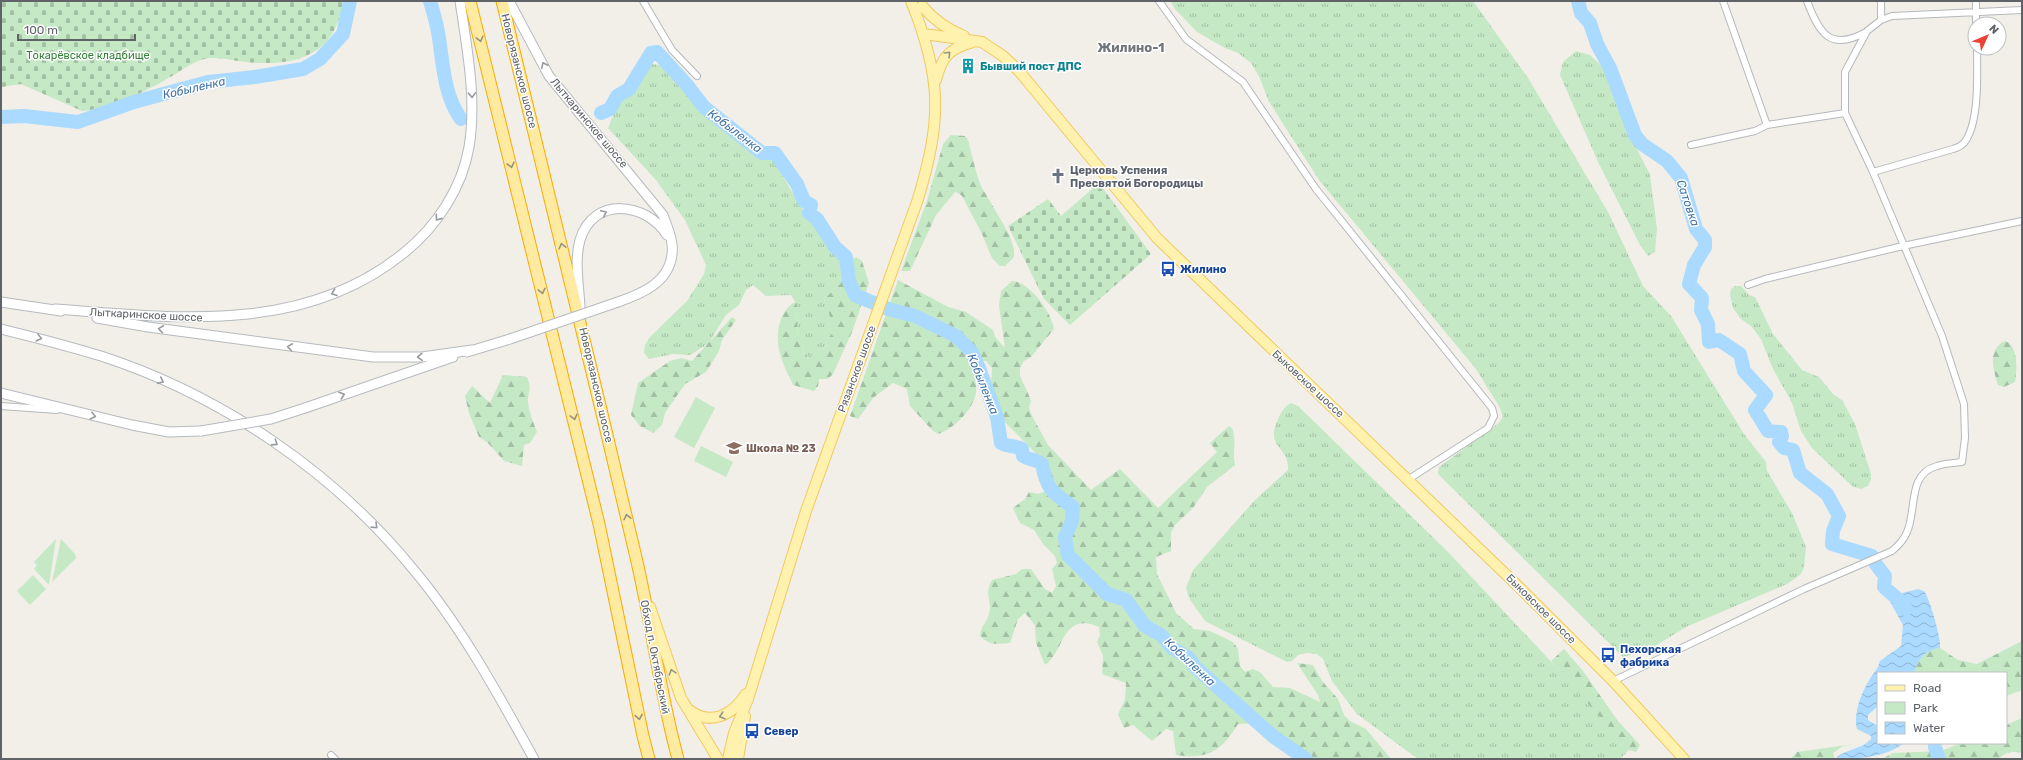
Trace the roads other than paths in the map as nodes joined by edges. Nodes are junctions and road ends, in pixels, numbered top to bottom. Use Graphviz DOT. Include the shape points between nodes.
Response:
graph roads {
  1 [pos="460,1"];
  2 [pos="470,1"];
  3 [pos="502,1"];
  4 [pos="509,1"];
  5 [pos="644,1"];
  6 [pos="911,1"];
  7 [pos="1160,1"];
  8 [pos="1723,1"];
  9 [pos="1807,1"];
  10 [pos="1881,1"];
  11 [pos="1976,1"];
  12 [pos="922,3"];
  13 [pos="2022,10"];
  14 [pos="1976,12"];
  15 [pos="1976,16"];
  16 [pos="1881,20"];
  17 [pos="1867,31"];
  18 [pos="924,34"];
  19 [pos="977,40"];
  20 [pos="1977,56"];
  21 [pos="697,76"];
  22 [pos="935,83"];
  23 [pos="1845,113"];
  24 [pos="1767,125"];
  25 [pos="1691,145"];
  26 [pos="1873,172"];
  27 [pos="2022,222"];
  28 [pos="671,242"];
  29 [pos="1903,246"];
  30 [pos="1748,285"];
  31 [pos="1,302"];
  32 [pos="55,310"];
  33 [pos="582,325"];
  34 [pos="1,329"];
  35 [pos="472,350"];
  36 [pos="1,394"];
  37 [pos="1,406"];
  38 [pos="69,410"];
  39 [pos="1409,479"];
  40 [pos="636,555"];
  41 [pos="755,676"];
  42 [pos="1613,681"];
  43 [pos="748,699"];
  44 [pos="687,708"];
  45 [pos="534,759"];
  46 [pos="647,759"];
  47 [pos="678,759"];
  48 [pos="718,759"];
  49 [pos="728,759"];
  50 [pos="738,759"];
  51 [pos="1684,759"];
  1 -- 32 [label="main road, Лыткаринское шоссе, one-way" via="472,89 469,149 454,192 436,221 418,242 396,259 347,289 310,302 267,312 211,318 180,318"];
  2 -- 46 [label="highway, one-way" via="600,524"];
  33 -- 3 [label="highway, Новорязанское шоссе, one-way"];
  28 -- 4 [label="main road, Лыткаринское шоссе, one-way" via="663,215 549,76"];
  5 -- 21 [label="street" via="672,50"];
  6 -- 18 [label="main road, Рязанское шоссе"];
  7 -- 39 [label="street" via="1186,40 1243,82 1316,189 1492,408 1494,416 1488,428"];
  8 -- 24 [label="street"];
  9 -- 17 [label="street" via="1820,27 1831,39 1847,40"];
  10 -- 16 [label="street"];
  11 -- 14 [label="street"];
  12 -- 18 [label="main road, Рязанское шоссе"];
  12 -- 19 [label="main road" via="931,16 943,26"];
  13 -- 14 [label="street"];
  14 -- 15 [label="street"];
  14 -- 16 [label="street" via="1892,16"];
  16 -- 17 [label="street"];
  17 -- 23 [label="street" via="1845,72"];
  18 -- 19 [label="main road, Быковское шоссе"];
  18 -- 22 [label="main road, Рязанское шоссе"];
  22 -- 19 [label="main road, one-way" via="945,57 959,46"];
  19 -- 39 [label="main road, Быковское шоссе" via="1003,56 1019,71 1124,200 1173,254"];
  20 -- 26 [label="street" via="1978,88 1969,134 1963,144"];
  22 -- 41 [label="main road, Рязанское шоссе" via="936,112 929,164 806,511"];
  23 -- 24 [label="street"];
  23 -- 26 [label="street"];
  24 -- 25 [label="street" via="1755,131"];
  26 -- 29 [label="street"];
  27 -- 29 [label="street"];
  33 -- 28 [label="main road, one-way" via="578,254 582,234 591,221 610,210 633,209 657,223"];
  28 -- 35 [label="main road, Лыткаринское шоссе, bridge" via="672,254 663,277 643,292"];
  29 -- 30 [label="street"];
  29 -- 42 [label="street" via="1942,336 1964,404 1965,438 1962,462 1936,466 1923,474 1914,493 1908,530 1902,542 1892,551 1804,589"];
  31 -- 32 [label="main road, Лыткаринское шоссе"];
  35 -- 32 [label="main road, Лыткаринское шоссе, one-way" via="422,357 373,357 148,327"];
  40 -- 33 [label="highway, Новорязанское шоссе, one-way"];
  34 -- 45 [label="main road, one-way" via="102,357 152,376 242,422 284,449 329,484 378,529 414,569 444,610 498,695"];
  38 -- 35 [label="main road, Лыткаринское шоссе, one-way, bridge" via="169,432 201,431 271,419"];
  36 -- 38 [label="main road, Лыткаринское шоссе"];
  37 -- 38 [label="street"];
  39 -- 42 [label="main road, Быковское шоссе"];
  44 -- 40 [label="main road, Новорязанское шоссе, one-way" via="673,677"];
  40 -- 47 [label="highway, Обход п. Октябрьский" via="667,720"];
  41 -- 43 [label="main road, Рязанское шоссе"];
  41 -- 44 [label="main road, one-way" via="745,696 729,714 712,719 694,714"];
  42 -- 51 [label="main road, Быковское шоссе"];
  43 -- 49 [label="main road, Рязанское шоссе" via="734,733"];
  43 -- 50 [label="main road, Рязанское шоссе"];
  44 -- 48 [label="main road, Новорязанское шоссе"];
}
